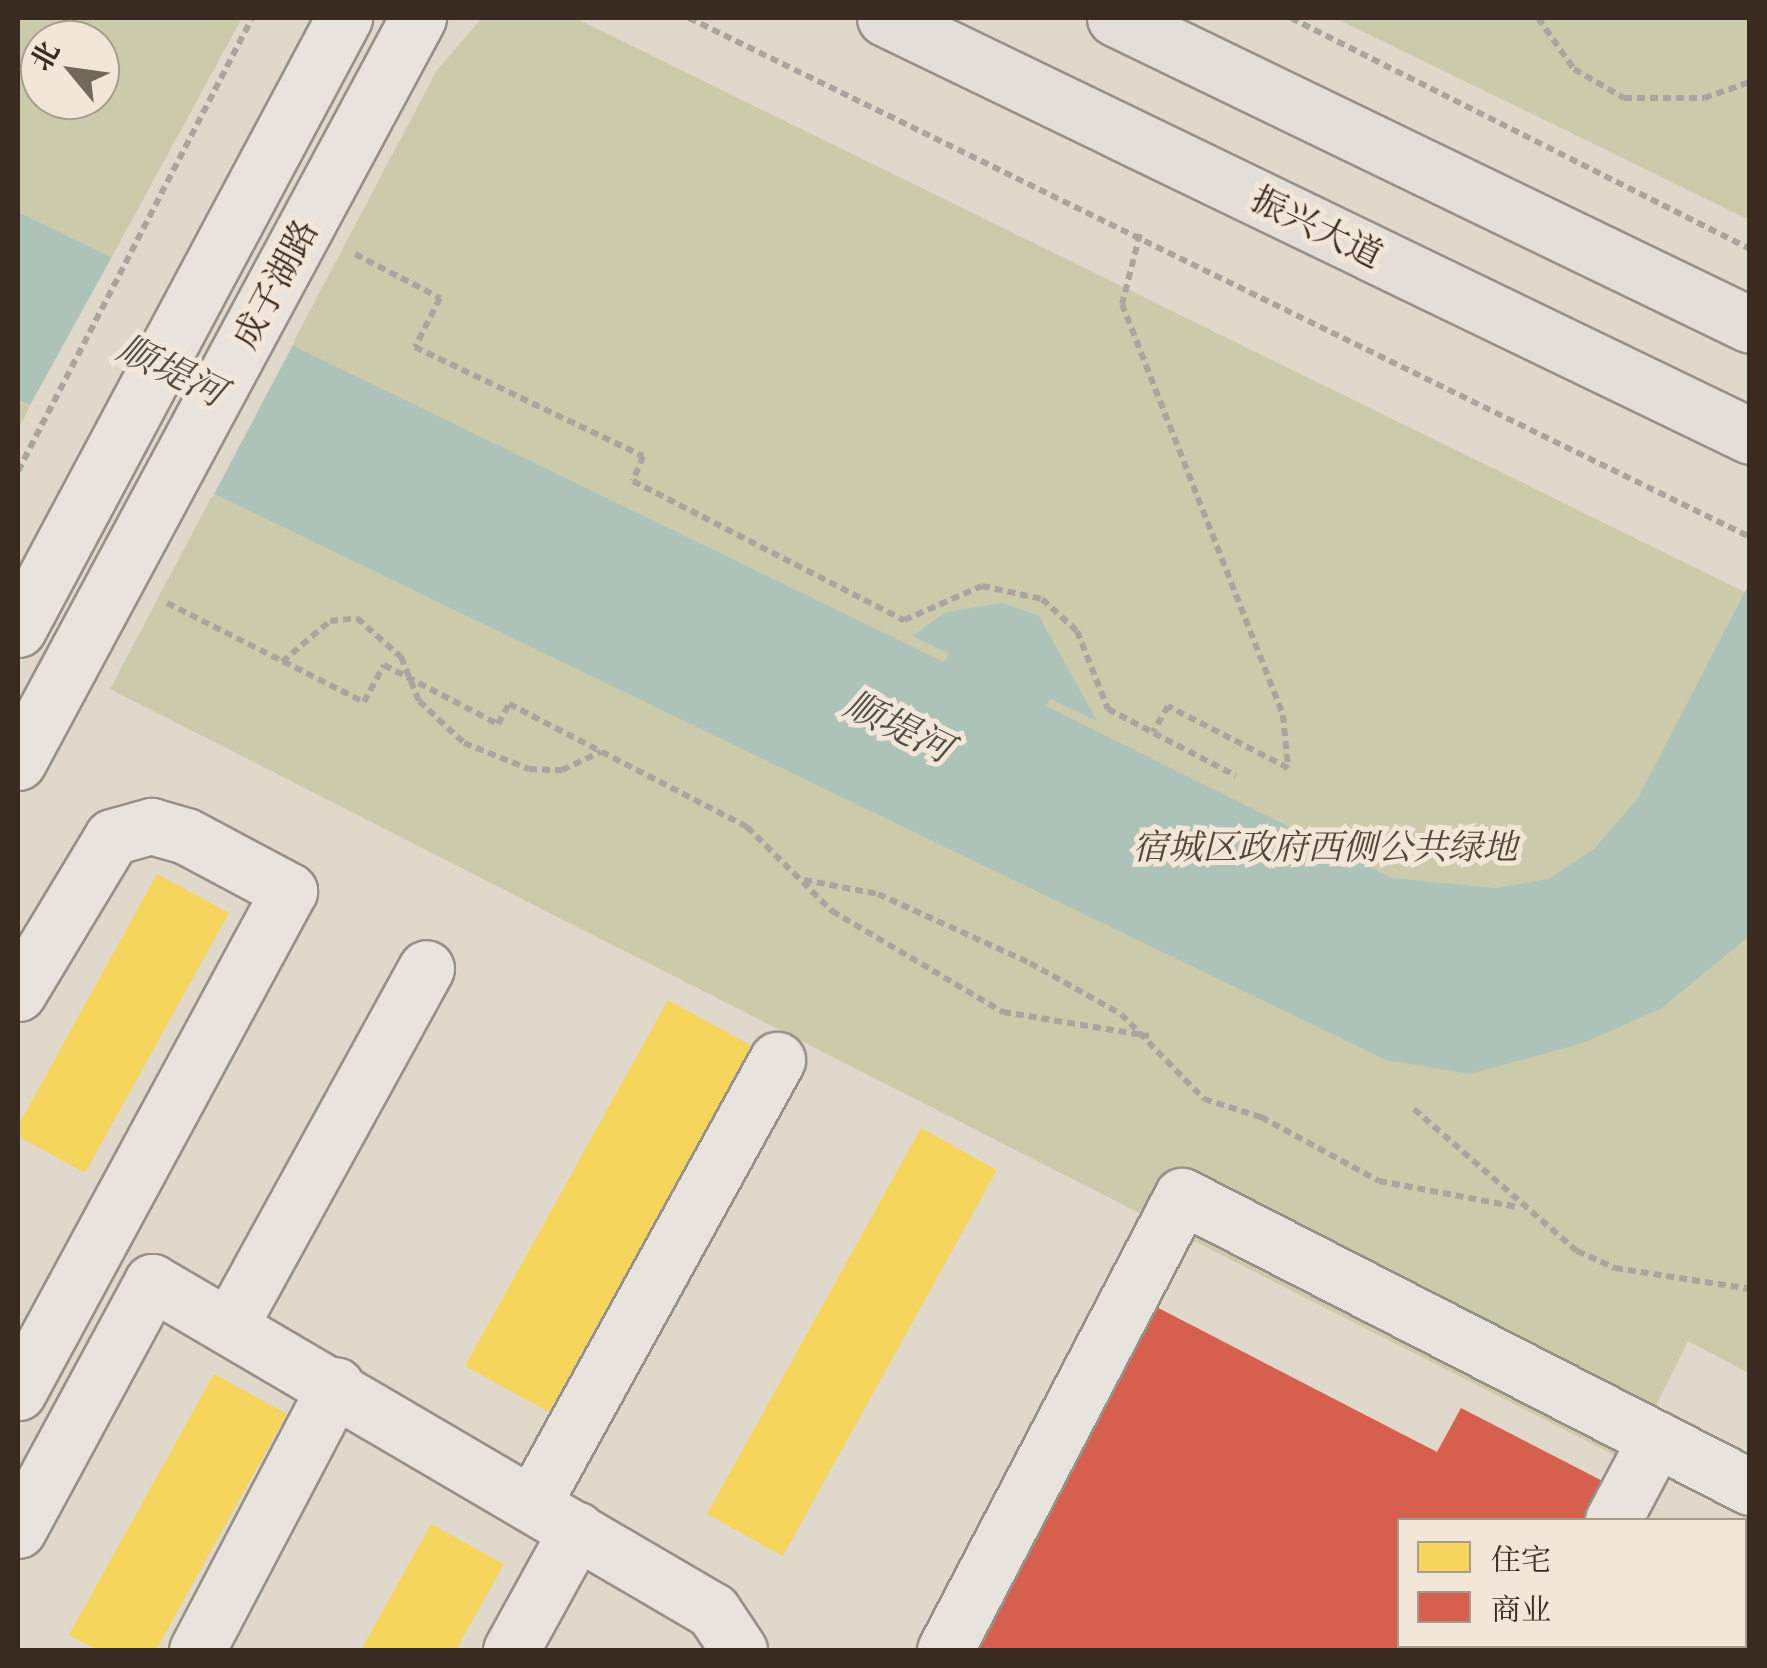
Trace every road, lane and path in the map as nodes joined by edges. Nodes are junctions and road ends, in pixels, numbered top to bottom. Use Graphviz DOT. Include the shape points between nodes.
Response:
graph roads {
  1 [pos="252,18"];
  2 [pos="344,18"];
  3 [pos="418,18"];
  4 [pos="689,18"];
  5 [pos="885,18"];
  6 [pos="1115,18"];
  7 [pos="1291,18"];
  8 [pos="1538,18"];
  9 [pos="1750,82"];
  10 [pos="305,230"];
  11 [pos="1140,234"];
  12 [pos="1750,249"];
  13 [pos="1750,326"];
  14 [pos="1739,431"];
  15 [pos="18,471"];
  16 [pos="1750,537"];
  17 [pos="127,560"];
  18 [pos="18,629"];
  19 [pos="282,662"];
  20 [pos="412,679"];
  21 [pos="1153,732"];
  22 [pos="601,752"];
  23 [pos="18,762"];
  24 [pos="1236,776"];
  25 [pos="803,880"];
  26 [pos="426,968"];
  27 [pos="18,993"];
  28 [pos="1149,1036"];
  29 [pos="777,1060"];
  30 [pos="1414,1109"];
  31 [pos="1518,1207"];
  32 [pos="94,1252"];
  33 [pos="152,1282"];
  34 [pos="1750,1289"];
  35 [pos="230,1325"];
  36 [pos="336,1385"];
  37 [pos="18,1392"];
  38 [pos="1656,1438"];
  39 [pos="1750,1487"];
  40 [pos="555,1516"];
  41 [pos="1614,1518"];
  42 [pos="18,1530"];
  43 [pos="197,1650"];
  44 [pos="511,1650"];
  45 [pos="739,1650"];
  46 [pos="945,1650"];
  1 -- 15 [label="path"];
  2 -- 18 [label="street, 成子湖路"];
  3 -- 10 [label="street, 成子湖路"];
  4 -- 11 [label="path"];
  5 -- 14 [label="main road, 振兴大道"];
  6 -- 13 [label="main road"];
  7 -- 12 [label="path"];
  8 -- 9 [label="path" via="1574,68 1624,98 1704,98"];
  10 -- 17 [label="street, 成子湖路"];
  10 -- 21 [label="path" via="440,298 415,346 643,456 633,481 904,620 982,586 1042,599 1077,630 1108,709"];
  11 -- 16 [label="path"];
  11 -- 21 [label="path" via="1122,304 1283,715 1288,768 1168,706"];
  17 -- 19 [label="path"];
  17 -- 23 [label="street, 成子湖路"];
  19 -- 20 [label="path" via="364,702 384,665"];
  19 -- 20 [label="path" via="344,614 372,626"];
  20 -- 22 [label="path" via="498,724 509,704"];
  20 -- 22 [label="path" via="434,721 500,762 562,770"];
  21 -- 24 [label="path"];
  22 -- 25 [label="path" via="747,828"];
  25 -- 28 [label="path" via="878,894 1014,955"];
  25 -- 28 [label="path" via="832,911 1003,1012"];
  26 -- 35 [label="street"];
  27 -- 32 [label="street" via="112,837 151,826 186,836 290,891"];
  28 -- 31 [label="path" via="1204,1099 1261,1116 1379,1180"];
  29 -- 40 [label="street"];
  30 -- 31 [label="path"];
  31 -- 34 [label="path" via="1615,1268"];
  32 -- 33 [label="street"];
  32 -- 37 [label="street"];
  33 -- 35 [label="street"];
  33 -- 42 [label="street"];
  35 -- 36 [label="street"];
  36 -- 40 [label="street"];
  36 -- 43 [label="street"];
  38 -- 39 [label="street"];
  38 -- 41 [label="street"];
  38 -- 46 [label="street" via="1182,1196"];
  40 -- 44 [label="street"];
  40 -- 45 [label="street" via="713,1611"];
}
